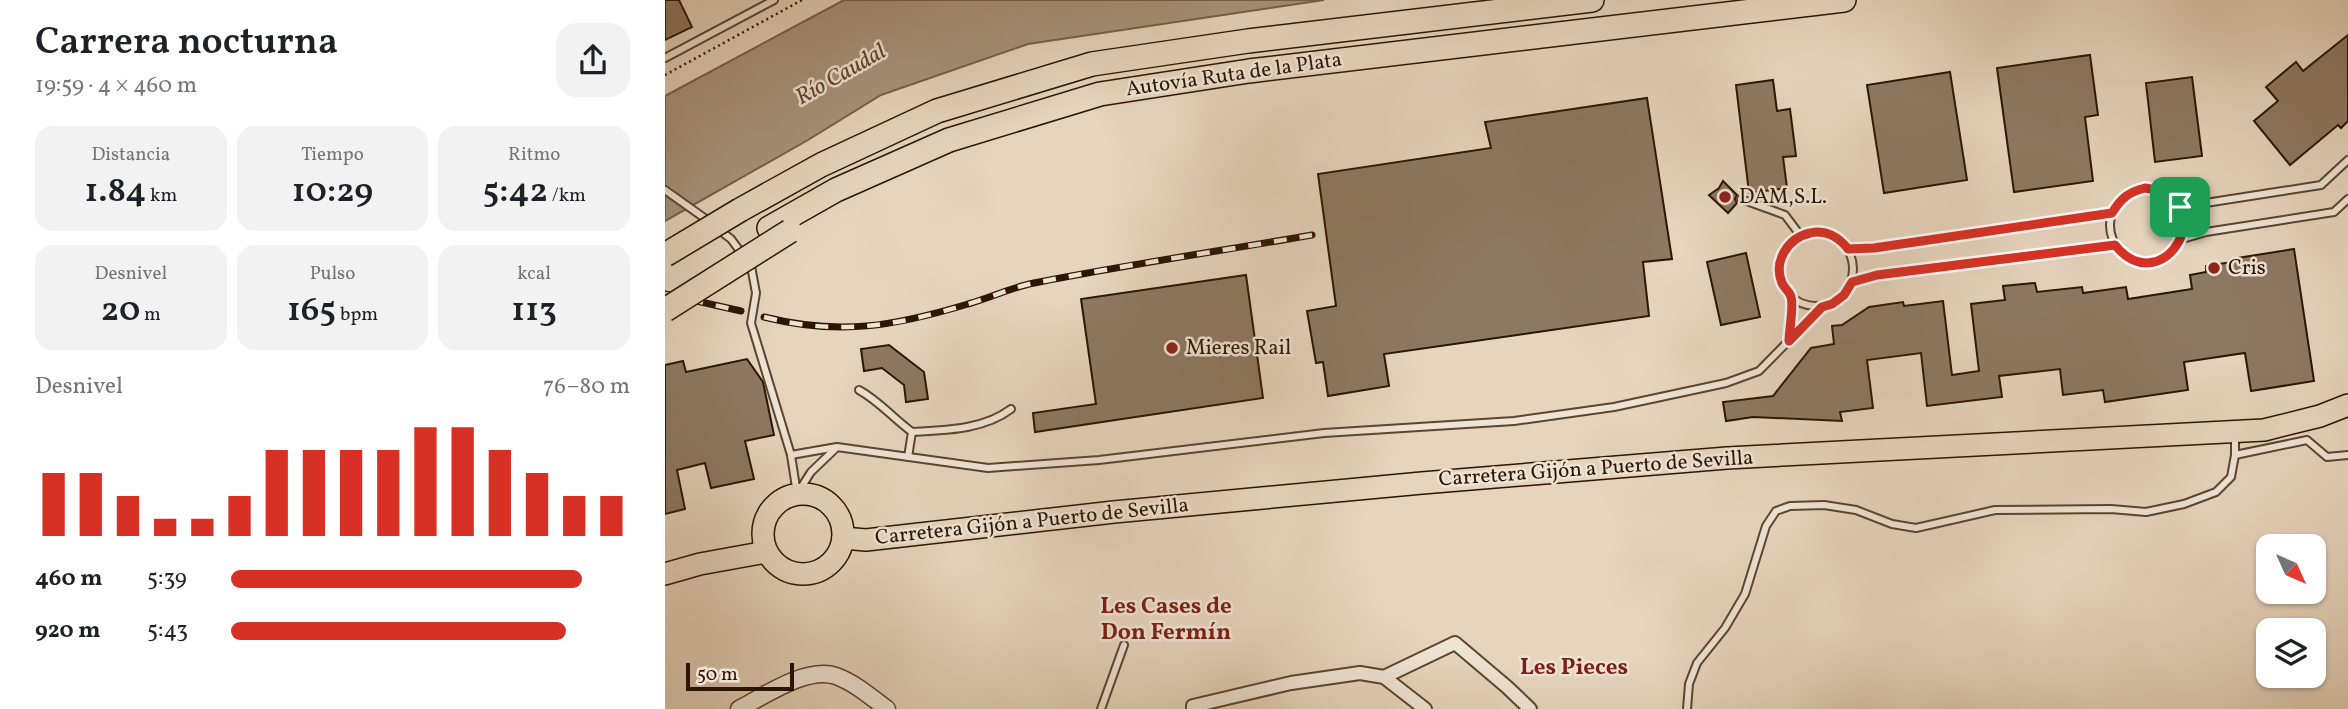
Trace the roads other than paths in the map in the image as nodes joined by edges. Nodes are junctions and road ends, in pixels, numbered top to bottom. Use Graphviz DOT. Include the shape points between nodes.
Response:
graph roads {
  1 [pos="774,0"];
  2 [pos="1591,0"];
  3 [pos="1844,0"];
  4 [pos="665,58"];
  5 [pos="2348,160"];
  6 [pos="665,190"];
  7 [pos="1741,199"];
  8 [pos="2348,199"];
  9 [pos="2180,207"];
  10 [pos="2112,213"];
  11 [pos="779,230"];
  12 [pos="1800,235"];
  13 [pos="2182,239"];
  14 [pos="2115,245"];
  15 [pos="1848,249"];
  16 [pos="665,255"];
  17 [pos="1852,282"];
  18 [pos="665,292"];
  19 [pos="1791,297"];
  20 [pos="1822,307"];
  21 [pos="665,310"];
  22 [pos="1789,341"];
  23 [pos="859,390"];
  24 [pos="2348,405"];
  25 [pos="1011,409"];
  26 [pos="912,432"];
  27 [pos="2235,432"];
  28 [pos="837,447"];
  29 [pos="791,455"];
  30 [pos="2235,455"];
  31 [pos="2348,455"];
  32 [pos="908,457"];
  33 [pos="797,494"];
  34 [pos="843,538"];
  35 [pos="766,552"];
  36 [pos="665,574"];
  37 [pos="1124,645"];
  38 [pos="1384,677"];
  39 [pos="739,709"];
  40 [pos="887,709"];
  41 [pos="1101,709"];
  42 [pos="1192,709"];
  43 [pos="1425,709"];
  44 [pos="1530,709"];
  45 [pos="1688,709"];
  1 -- 4 [label="lane"];
  2 -- 16 [label="highway, Autovía Ruta de la Plata, bridge" via="1092,64 937,111 821,165"];
  3 -- 11 [label="highway, Autovía Ruta de la Plata" via="1235,73 1100,94 949,140 836,190"];
  5 -- 9 [label="lane" via="2321,185"];
  6 -- 29 [label="lane" via="731,239 751,266 756,293 751,323"];
  7 -- 12 [label="lane" via="1785,215"];
  8 -- 13 [label="lane" via="2334,212"];
  9 -- 10 [label="lane" via="2160,190 2145,188 2119,200"];
  9 -- 13 [label="lane" via="2185,223"];
  10 -- 14 [label="lane" via="2109,227"];
  10 -- 15 [label="lane"];
  11 -- 18 [label="highway, Autovía Ruta de la Plata"];
  11 -- 21 [label="highway, bridge"];
  12 -- 15 [label="lane" via="1829,234"];
  12 -- 19 [label="lane" via="1781,257 1782,285"];
  13 -- 14 [label="lane" via="2168,256 2148,263 2134,261"];
  14 -- 17 [label="lane"];
  15 -- 17 [label="lane" via="1854,267"];
  17 -- 20 [label="lane" via="1844,295"];
  19 -- 20 [label="lane" via="1803,305"];
  19 -- 22 [label="lane"];
  20 -- 22 [label="lane"];
  22 -- 32 [label="lane" via="1759,371 1726,383 1614,407 1514,421 1324,433 1099,460 988,468"];
  23 -- 26 [label="lane"];
  24 -- 27 [label="highway, Carretera Gijón a Puerto de Sevilla" via="2264,430"];
  25 -- 26 [label="lane" via="961,429"];
  26 -- 32 [label="lane"];
  27 -- 30 [label="lane"];
  27 -- 34 [label="highway, Carretera Gijón a Puerto de Sevilla" via="1714,459 1114,512 866,540"];
  28 -- 29 [label="lane"];
  28 -- 32 [label="lane"];
  28 -- 33 [label="lane" via="811,472"];
  29 -- 33 [label="lane"];
  30 -- 31 [label="lane" via="2307,440 2327,457"];
  30 -- 45 [label="lane" via="2231,477 2216,492 2146,512 1995,510 1916,528 1824,505 1776,511 1766,526 1745,594 1697,663 1689,684"];
  33 -- 34 [label="highway" via="815,495 831,505 841,520"];
  33 -- 35 [label="highway" via="779,501 767,515 762,533"];
  34 -- 35 [label="highway" via="835,557 820,570 799,574 780,567"];
  35 -- 36 [label="highway"];
  37 -- 41 [label="lane"];
  38 -- 42 [label="street" via="1360,673 1326,677 1223,697"];
  38 -- 43 [label="street"];
  38 -- 44 [label="street" via="1455,643"];
  39 -- 40 [label="street" via="804,676 833,675"];
}
